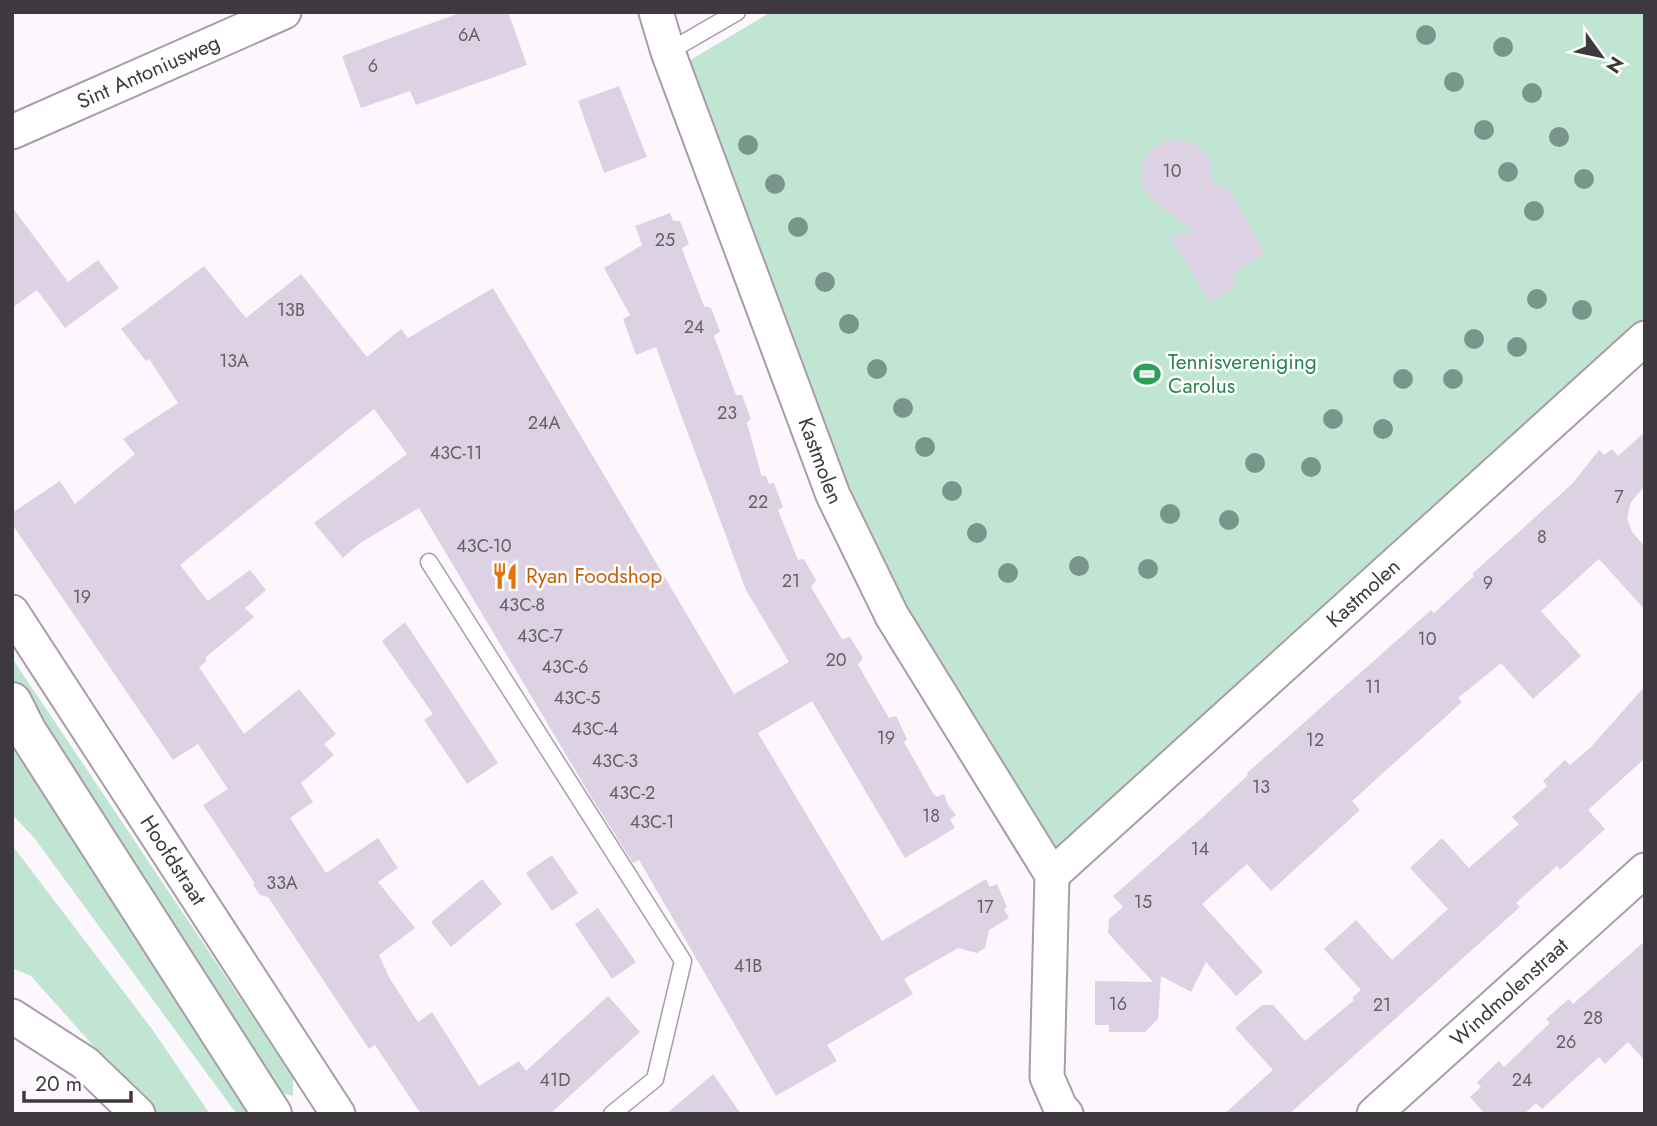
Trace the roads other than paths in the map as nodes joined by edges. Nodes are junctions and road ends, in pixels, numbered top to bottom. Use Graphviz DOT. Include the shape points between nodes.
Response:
graph roads {
  1 [pos="284,12"];
  2 [pos="656,12"];
  3 [pos="737,12"];
  4 [pos="668,52"];
  5 [pos="12,132"];
  6 [pos="1645,338"];
  7 [pos="429,562"];
  8 [pos="12,612"];
  9 [pos="17,716"];
  10 [pos="1645,870"];
  11 [pos="1052,875"];
  12 [pos="12,1016"];
  13 [pos="334,1112"];
  14 [pos="138,1114"];
  15 [pos="272,1114"];
  16 [pos="612,1114"];
  17 [pos="1066,1114"];
  18 [pos="1374,1114"];
  1 -- 5 [label="street, Sint Antoniusweg"];
  2 -- 4 [label="street, Kastmolen"];
  3 -- 4 [label="lane"];
  4 -- 11 [label="street, Kastmolen" via="833,495 892,616"];
  6 -- 11 [label="street, Kastmolen"];
  7 -- 16 [label="lane" via="682,961 655,1079"];
  8 -- 13 [label="street, Hoofdstraat"];
  9 -- 15 [label="street"];
  10 -- 18 [label="street, Windmolenstraat"];
  11 -- 17 [label="street" via="1047,1077"];
  12 -- 14 [label="street" via="85,1063"];
}
